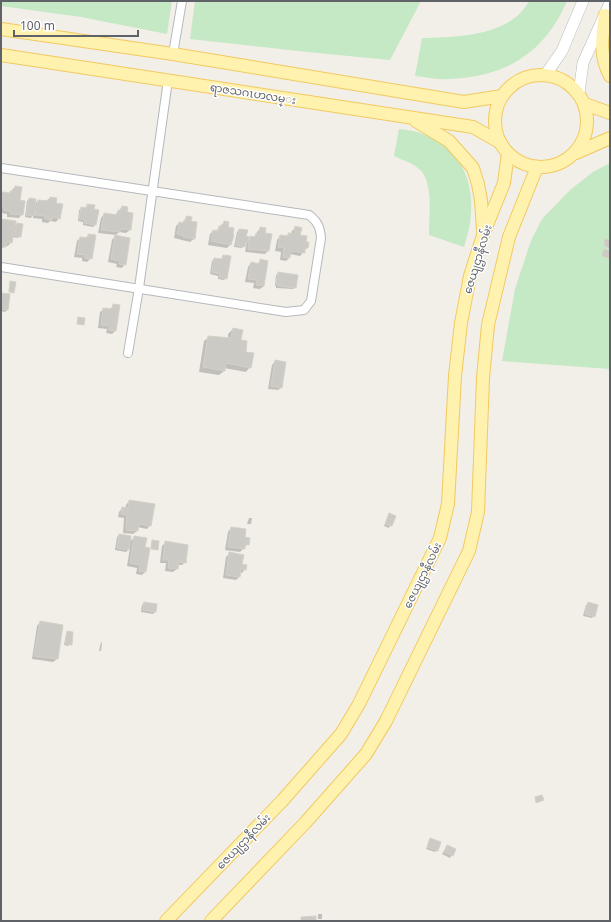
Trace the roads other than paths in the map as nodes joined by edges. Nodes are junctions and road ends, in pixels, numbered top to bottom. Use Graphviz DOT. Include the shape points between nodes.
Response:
graph roads {
  1 [pos="182,1"];
  2 [pos="583,1"];
  3 [pos="610,4"];
  4 [pos="605,15"];
  5 [pos="1,28"];
  6 [pos="173,54"];
  7 [pos="1,55"];
  8 [pos="546,74"];
  9 [pos="610,76"];
  10 [pos="168,80"];
  11 [pos="579,93"];
  12 [pos="502,96"];
  13 [pos="585,104"];
  14 [pos="610,113"];
  15 [pos="410,117"];
  16 [pos="610,138"];
  17 [pos="504,148"];
  18 [pos="573,155"];
  19 [pos="537,167"];
  20 [pos="1,168"];
  21 [pos="153,190"];
  22 [pos="483,235"];
  23 [pos="1,267"];
  24 [pos="139,288"];
  25 [pos="128,353"];
  26 [pos="166,921"];
  27 [pos="211,921"];
  1 -- 6 [label="street"];
  2 -- 8 [label="main road" via="562,50"];
  3 -- 4 [label="main road"];
  4 -- 9 [label="main road" via="601,48"];
  4 -- 11 [label="main road" via="583,63"];
  5 -- 6 [label="main road"];
  6 -- 12 [label="main road" via="464,102"];
  7 -- 10 [label="main road, ရာဇသဂၤဟလမ္း"];
  8 -- 11 [label="main road" via="564,80"];
  8 -- 12 [label="main road" via="521,79 510,86"];
  10 -- 15 [label="main road, ရာဇသဂၤဟလမ္း"];
  10 -- 21 [label="street"];
  11 -- 13 [label="main road"];
  12 -- 17 [label="main road" via="496,112 496,128"];
  13 -- 14 [label="main road"];
  13 -- 18 [label="main road" via="588,117 587,131 582,144"];
  15 -- 17 [label="main road, ရာဇသဂၤဟလမ္း" via="473,127"];
  15 -- 22 [label="main road" via="449,140 473,168 481,200"];
  16 -- 18 [label="main road"];
  17 -- 19 [label="main road" via="516,160"];
  17 -- 22 [label="main road, ဇေယျဌာနီလမ်း" via="504,183"];
  18 -- 19 [label="main road" via="550,167"];
  19 -- 27 [label="main road" via="509,237 488,324 483,378 478,512 468,552 386,721 366,754 305,824"];
  20 -- 21 [label="street"];
  21 -- 24 [label="street"];
  21 -- 24 [label="street" via="309,215 316,220 321,238 311,301 304,310 286,312"];
  22 -- 26 [label="main road, ဇေယျဌာနီလမ်း" via="470,276 461,323 455,376 448,504 440,538 359,704 341,734 282,801"];
  23 -- 24 [label="street"];
  24 -- 25 [label="street"];
}
